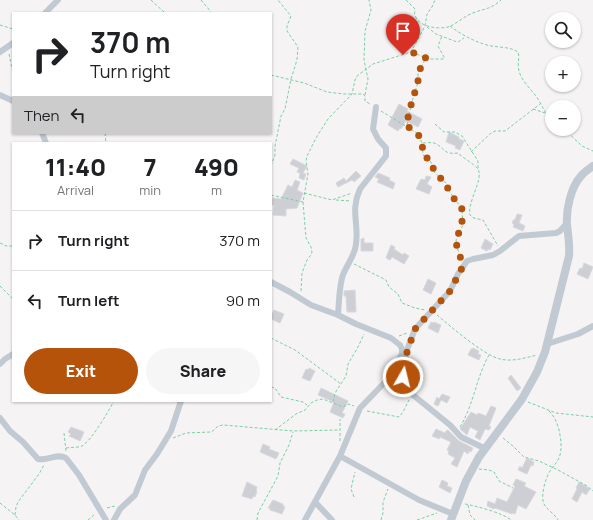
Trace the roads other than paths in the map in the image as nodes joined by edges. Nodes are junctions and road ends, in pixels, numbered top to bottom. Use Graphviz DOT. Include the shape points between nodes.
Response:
graph roads {
  1 [pos="48,0"];
  2 [pos="56,2"];
  3 [pos="46,12"];
  4 [pos="12,44"];
  5 [pos="0,52"];
  6 [pos="0,95"];
  7 [pos="12,101"];
  8 [pos="376,107"];
  9 [pos="593,166"];
  10 [pos="567,223"];
  11 [pos="272,283"];
  12 [pos="338,315"];
  13 [pos="593,326"];
  14 [pos="546,348"];
  15 [pos="404,352"];
  16 [pos="12,355"];
  17 [pos="1,361"];
  18 [pos="181,402"];
  19 [pos="0,418"];
  20 [pos="484,448"];
  21 [pos="341,454"];
  22 [pos="315,502"];
  23 [pos="450,515"];
  24 [pos="106,520"];
  25 [pos="114,520"];
  26 [pos="305,520"];
  27 [pos="332,520"];
  1 -- 2 [label="street"];
  2 -- 3 [label="street"];
  4 -- 5 [label="street"];
  6 -- 7 [label="street"];
  8 -- 12 [label="street" via="372,125 378,139 386,148 386,156 360,189 356,201 356,243 351,261 342,277"];
  9 -- 10 [label="street" via="581,176 574,187"];
  10 -- 14 [label="street" via="569,256"];
  10 -- 15 [label="street" via="556,233 519,236 500,251 467,261 450,291 415,329"];
  11 -- 12 [label="street" via="311,305"];
  12 -- 15 [label="street" via="391,338"];
  13 -- 14 [label="street"];
  14 -- 20 [label="street" via="537,372 522,399"];
  15 -- 20 [label="street" via="403,377 412,394 463,438"];
  15 -- 21 [label="street" via="390,378 360,408"];
  16 -- 17 [label="street"];
  18 -- 25 [label="street" via="164,444 147,466 135,495"];
  19 -- 24 [label="street" via="40,460 58,456 66,458"];
  20 -- 23 [label="street"];
  21 -- 22 [label="street"];
  21 -- 23 [label="street" via="359,467"];
  22 -- 26 [label="street"];
  22 -- 27 [label="street"];
}
